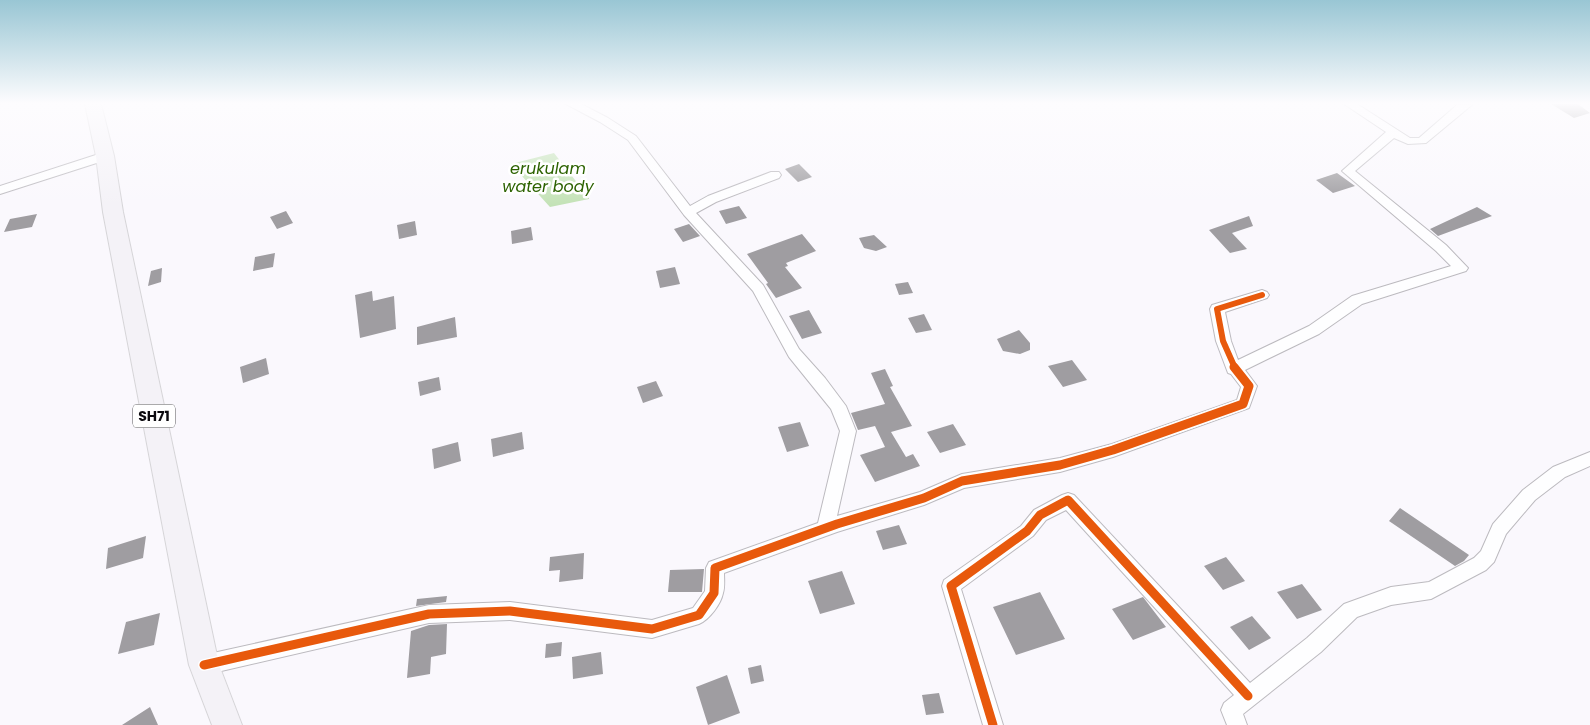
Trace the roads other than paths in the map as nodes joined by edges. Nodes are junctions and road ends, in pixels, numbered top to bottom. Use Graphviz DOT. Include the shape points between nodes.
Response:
graph roads {
  1 [pos="101,138"];
  2 [pos="632,138"];
  3 [pos="1387,138"];
  4 [pos="1404,138"];
  5 [pos="1426,138"];
  6 [pos="105,156"];
  7 [pos="775,175"];
  8 [pos="0,190"];
  9 [pos="688,212"];
  10 [pos="1428,221"];
  11 [pos="1415,228"];
  12 [pos="1262,296"];
  13 [pos="1233,369"];
  14 [pos="1590,460"];
  15 [pos="826,528"];
  16 [pos="204,666"];
  17 [pos="1248,696"];
  18 [pos="227,725"];
  19 [pos="993,725"];
  20 [pos="1238,725"];
  1 -- 6 [label="main road, SH71"];
  2 -- 9 [label="street"];
  3 -- 11 [label="street" via="1348,171"];
  4 -- 5 [label="street" via="1422,141"];
  6 -- 8 [label="street"];
  6 -- 16 [label="main road, SH71" via="113,212"];
  7 -- 9 [label="street" via="712,199"];
  9 -- 15 [label="street" via="758,288 794,353 838,406 848,431"];
  10 -- 11 [label="street"];
  11 -- 13 [label="street" via="1461,268 1357,300 1314,330"];
  12 -- 13 [label="street" via="1217,309 1223,345"];
  13 -- 15 [label="street" via="1249,386 1243,404 1104,452 1060,465 962,482 924,498"];
  14 -- 17 [label="street" via="1559,472 1529,495 1499,529 1488,556 1480,564 1431,590 1391,596 1351,610 1314,645"];
  15 -- 16 [label="street" via="715,568 714,593 699,615 652,629 510,612 429,614"];
  16 -- 18 [label="main road, SH71"];
  17 -- 19 [label="street" via="1068,500 1040,515 1027,530 951,586"];
  17 -- 20 [label="street" via="1231,710"];
}
